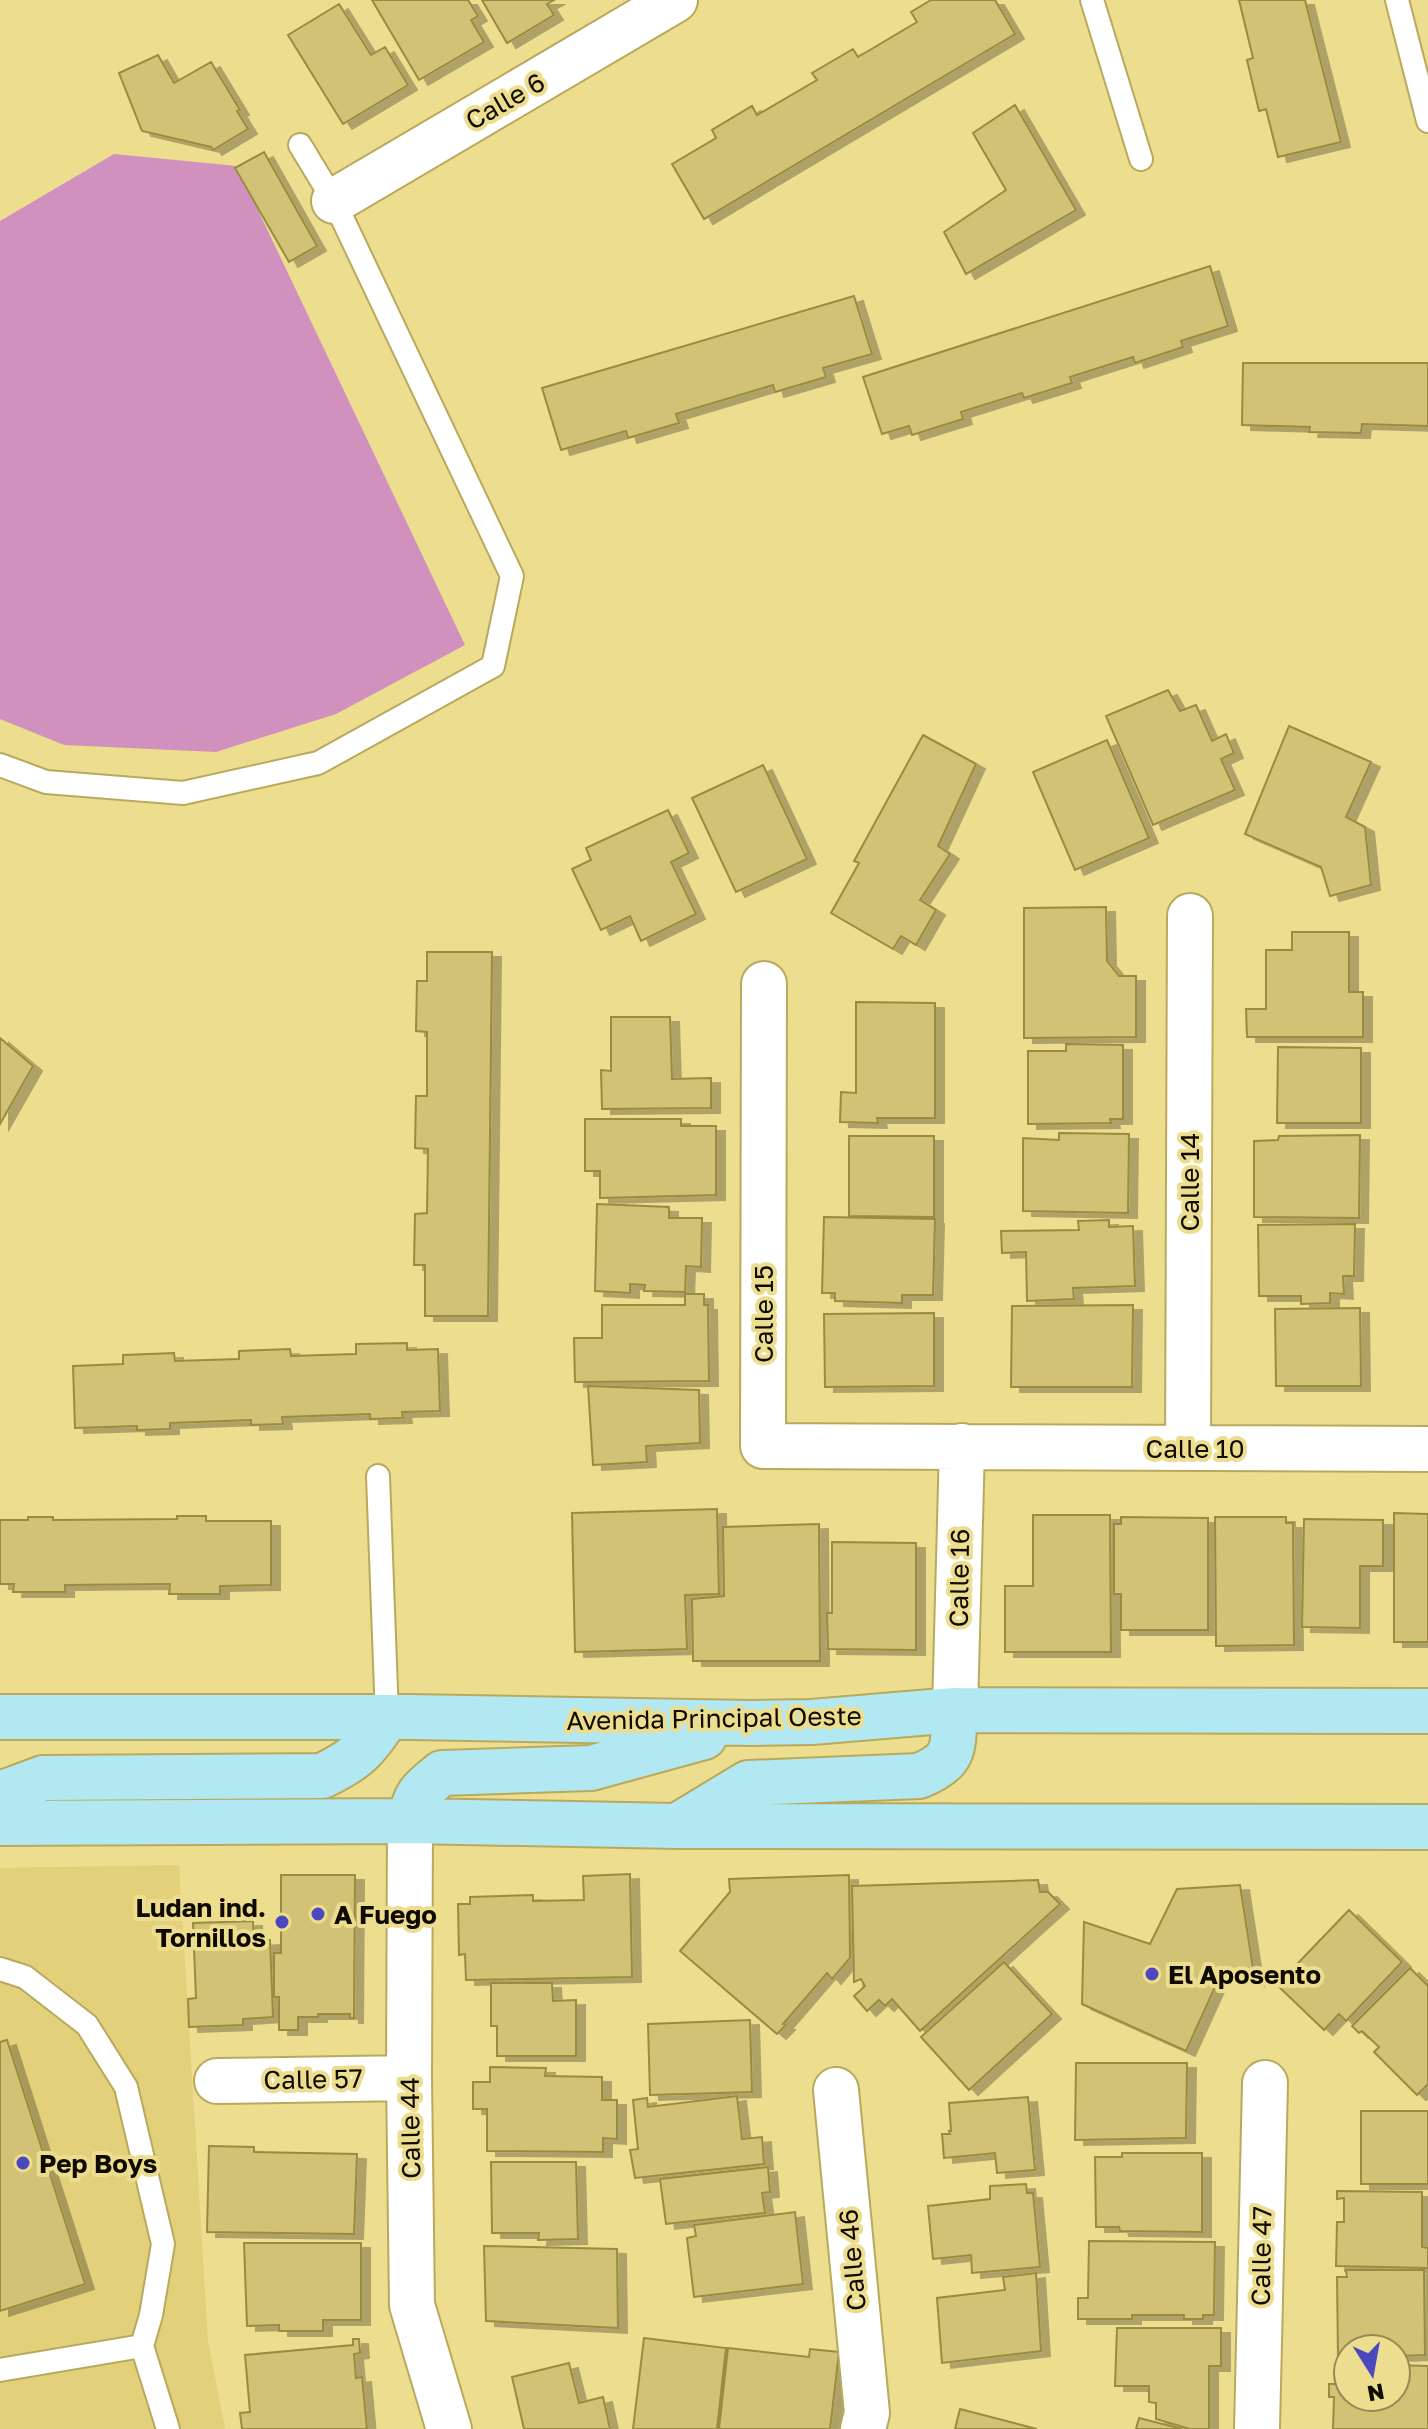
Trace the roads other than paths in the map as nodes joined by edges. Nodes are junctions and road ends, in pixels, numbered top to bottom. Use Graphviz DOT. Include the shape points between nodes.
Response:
graph roads {
  1 [pos="675,0"];
  2 [pos="1092,0"];
  3 [pos="1397,0"];
  4 [pos="1428,121"];
  5 [pos="300,145"];
  6 [pos="1141,159"];
  7 [pos="334,201"];
  8 [pos="0,765"];
  9 [pos="1190,916"];
  10 [pos="764,984"];
  11 [pos="962,1446"];
  12 [pos="1188,1448"];
  13 [pos="1428,1449"];
  14 [pos="378,1476"];
  15 [pos="955,1710"];
  16 [pos="1428,1711"];
  17 [pos="0,1717"];
  18 [pos="387,1717"];
  19 [pos="752,1723"];
  20 [pos="0,1794"];
  21 [pos="410,1821"];
  22 [pos="0,1823"];
  23 [pos="677,1826"];
  24 [pos="1428,1827"];
  25 [pos="0,1969"];
  26 [pos="409,2078"];
  27 [pos="217,2081"];
  28 [pos="1265,2083"];
  29 [pos="836,2090"];
  30 [pos="142,2346"];
  31 [pos="0,2370"];
  32 [pos="168,2429"];
  33 [pos="449,2429"];
  34 [pos="863,2429"];
  35 [pos="1257,2429"];
  1 -- 7 [label="street, Calle 6"];
  2 -- 6 [label="lane"];
  3 -- 4 [label="lane"];
  5 -- 7 [label="lane"];
  7 -- 8 [label="lane" via="512,576 493,666 318,763 183,793 46,782"];
  9 -- 12 [label="street, Calle 14"];
  10 -- 11 [label="street, Calle 15" via="763,1446"];
  11 -- 12 [label="street, Calle 10"];
  11 -- 15 [label="street, Calle 16"];
  12 -- 13 [label="street, Calle 10"];
  14 -- 18 [label="lane"];
  15 -- 16 [label="main road, Avenida Principal Oeste"];
  15 -- 19 [label="main road, Avenida Principal Oeste"];
  15 -- 23 [label="main road" via="951,1751 941,1767 919,1776 748,1783"];
  17 -- 18 [label="main road, Avenida Principal Oeste"];
  18 -- 19 [label="main road, Avenida Principal Oeste"];
  18 -- 20 [label="main road" via="372,1742 349,1763 322,1776 43,1778"];
  19 -- 21 [label="main road" via="591,1768 442,1773 414,1800"];
  21 -- 22 [label="main road"];
  21 -- 23 [label="main road"];
  21 -- 26 [label="street, Calle 44"];
  23 -- 24 [label="main road"];
  25 -- 30 [label="lane" via="25,1977 87,2025 126,2087 163,2244"];
  26 -- 27 [label="street, Calle 57"];
  26 -- 33 [label="street, Calle 44" via="412,2305"];
  28 -- 35 [label="street, Calle 47"];
  29 -- 34 [label="street, Calle 46" via="867,2413"];
  30 -- 31 [label="lane"];
  30 -- 32 [label="lane"];
}
